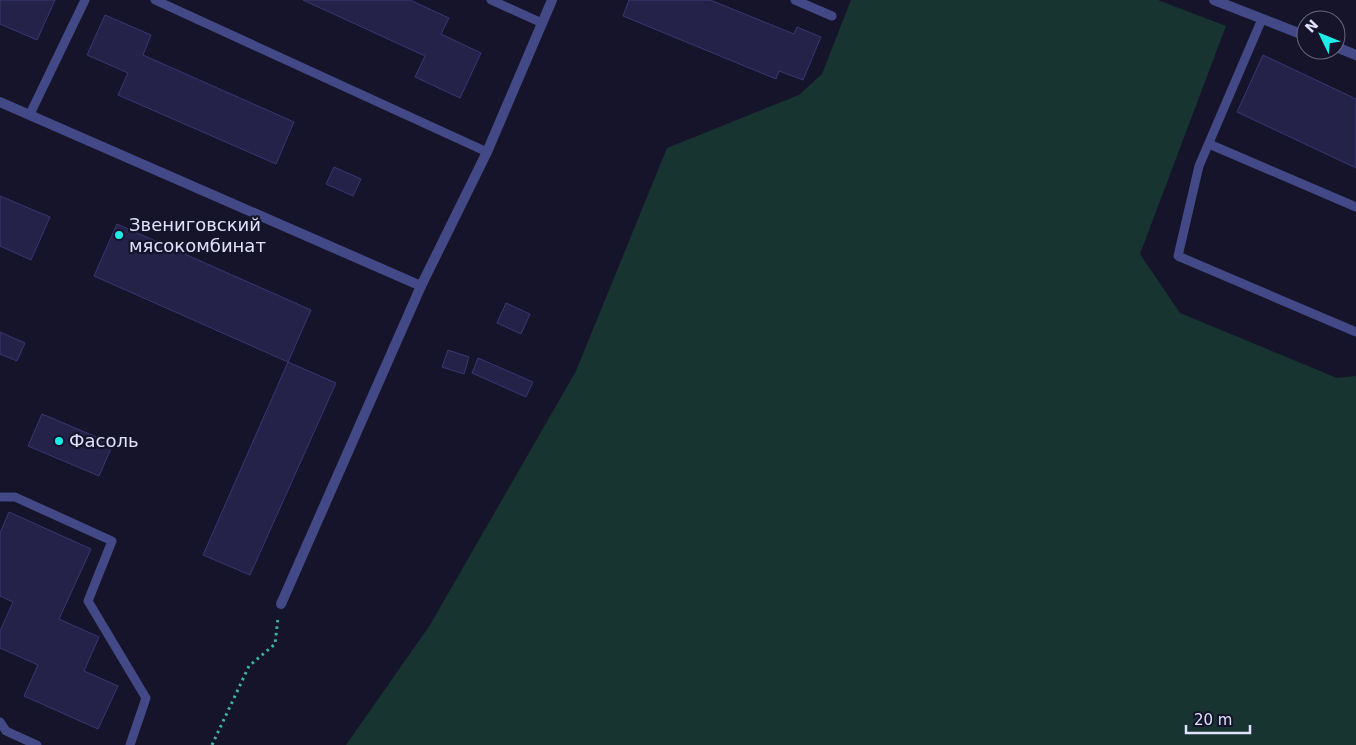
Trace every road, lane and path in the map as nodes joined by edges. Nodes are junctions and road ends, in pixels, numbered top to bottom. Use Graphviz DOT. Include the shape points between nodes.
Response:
graph roads {
  1 [pos="85,0"];
  2 [pos="155,0"];
  3 [pos="491,0"];
  4 [pos="552,0"];
  5 [pos="795,0"];
  6 [pos="1214,0"];
  7 [pos="832,16"];
  8 [pos="1262,18"];
  9 [pos="542,23"];
  10 [pos="1296,32"];
  11 [pos="0,102"];
  12 [pos="30,114"];
  13 [pos="1209,144"];
  14 [pos="487,152"];
  15 [pos="1356,207"];
  16 [pos="422,286"];
  17 [pos="1356,332"];
  18 [pos="0,497"];
  19 [pos="281,604"];
  20 [pos="0,722"];
  21 [pos="37,745"];
  22 [pos="130,745"];
  23 [pos="212,745"];
  1 -- 12 [label="lane"];
  2 -- 14 [label="lane"];
  3 -- 9 [label="lane"];
  4 -- 9 [label="street"];
  5 -- 7 [label="lane"];
  6 -- 8 [label="street"];
  8 -- 10 [label="street"];
  8 -- 13 [label="lane"];
  9 -- 14 [label="street"];
  11 -- 12 [label="street"];
  12 -- 16 [label="street"];
  13 -- 15 [label="lane"];
  13 -- 17 [label="lane" via="1199,166 1178,256"];
  14 -- 16 [label="street"];
  16 -- 19 [label="street"];
  18 -- 22 [label="lane" via="15,497 112,541 88,601 146,698"];
  19 -- 23 [label="path" via="274,644 249,666"];
  20 -- 21 [label="lane" via="6,731"];
}
